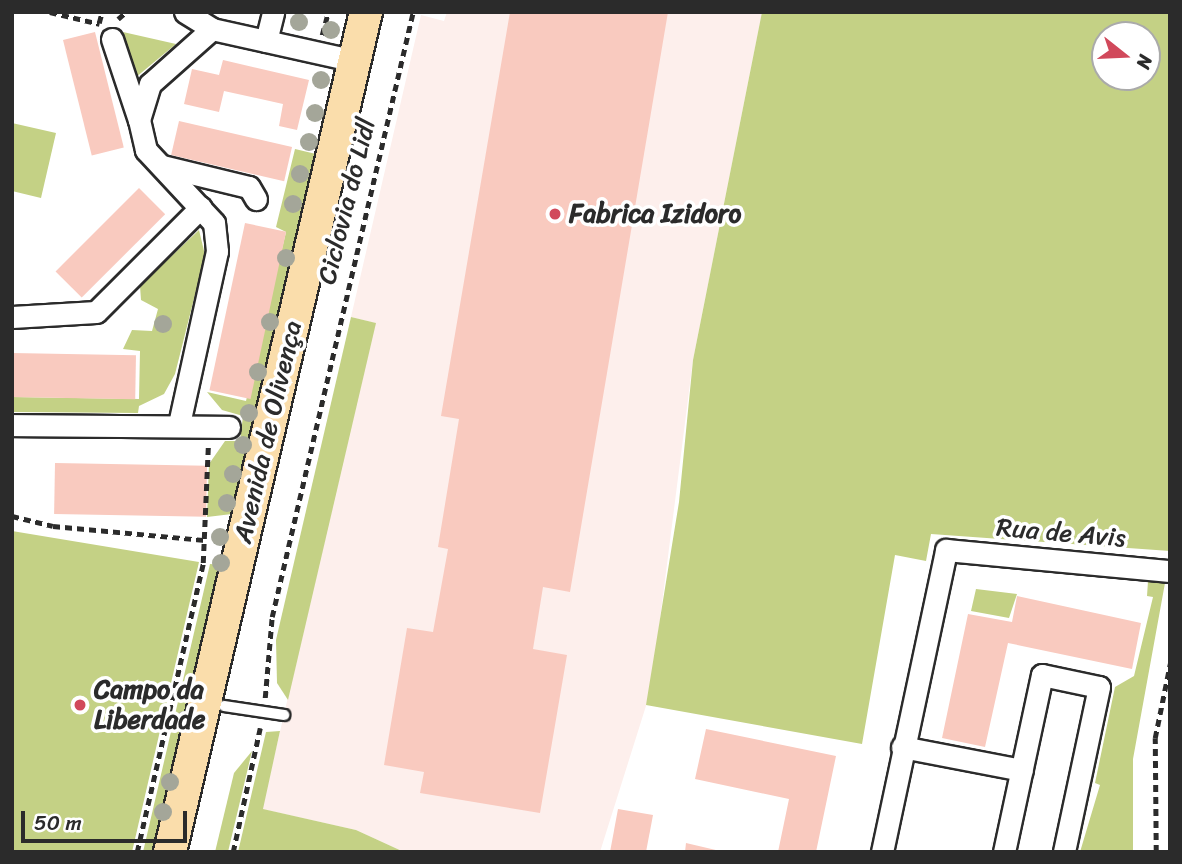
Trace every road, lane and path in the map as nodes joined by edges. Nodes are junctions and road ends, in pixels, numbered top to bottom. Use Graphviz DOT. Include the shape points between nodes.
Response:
graph roads {
  1 [pos="50,12"];
  2 [pos="102,12"];
  3 [pos="185,12"];
  4 [pos="273,12"];
  5 [pos="328,12"];
  6 [pos="366,12"];
  7 [pos="386,12"];
  8 [pos="414,12"];
  9 [pos="212,29"];
  10 [pos="106,31"];
  11 [pos="266,41"];
  12 [pos="321,43"];
  13 [pos="355,61"];
  14 [pos="139,120"];
  15 [pos="160,165"];
  16 [pos="256,199"];
  17 [pos="201,206"];
  18 [pos="12,317"];
  19 [pos="179,424"];
  20 [pos="12,425"];
  21 [pos="219,426"];
  22 [pos="12,516"];
  23 [pos="205,540"];
  24 [pos="1170,571"];
  25 [pos="1170,664"];
  26 [pos="224,706"];
  27 [pos="264,712"];
  28 [pos="284,715"];
  29 [pos="902,747"];
  30 [pos="1022,770"];
  31 [pos="137,852"];
  32 [pos="170,852"];
  33 [pos="190,852"];
  34 [pos="233,852"];
  35 [pos="882,852"];
  36 [pos="1004,852"];
  37 [pos="1065,852"];
  38 [pos="1156,852"];
  1 -- 10 [label="path"];
  2 -- 10 [label="path"];
  3 -- 9 [label="street"];
  4 -- 11 [label="street"];
  5 -- 12 [label="path"];
  6 -- 13 [label="main road, Avenida de Olivença"];
  7 -- 26 [label="main road, Avenida de Olivença"];
  8 -- 27 [label="path, Ciclovia do Lidl" via="272,617"];
  9 -- 11 [label="street"];
  9 -- 14 [label="street" via="150,84"];
  10 -- 14 [label="street"];
  11 -- 13 [label="street"];
  13 -- 32 [label="main road, Avenida de Olivença"];
  14 -- 15 [label="street" via="146,150"];
  15 -- 16 [label="street" via="249,187"];
  15 -- 17 [label="street"];
  17 -- 18 [label="street" via="96,312"];
  17 -- 19 [label="street" via="214,223 217,251"];
  19 -- 20 [label="street"];
  19 -- 21 [label="street"];
  21 -- 23 [label="path"];
  22 -- 23 [label="path" via="54,526"];
  23 -- 31 [label="path"];
  24 -- 29 [label="street, Rua de Avis" via="946,550"];
  25 -- 38 [label="path" via="1155,738"];
  26 -- 27 [label="lane"];
  26 -- 33 [label="main road, Avenida de Olivença"];
  27 -- 28 [label="lane"];
  27 -- 34 [label="path, Ciclovia do Lidl"];
  29 -- 30 [label="street"];
  29 -- 35 [label="street"];
  30 -- 36 [label="street"];
  30 -- 37 [label="street" via="1042,675 1099,687"];
}
